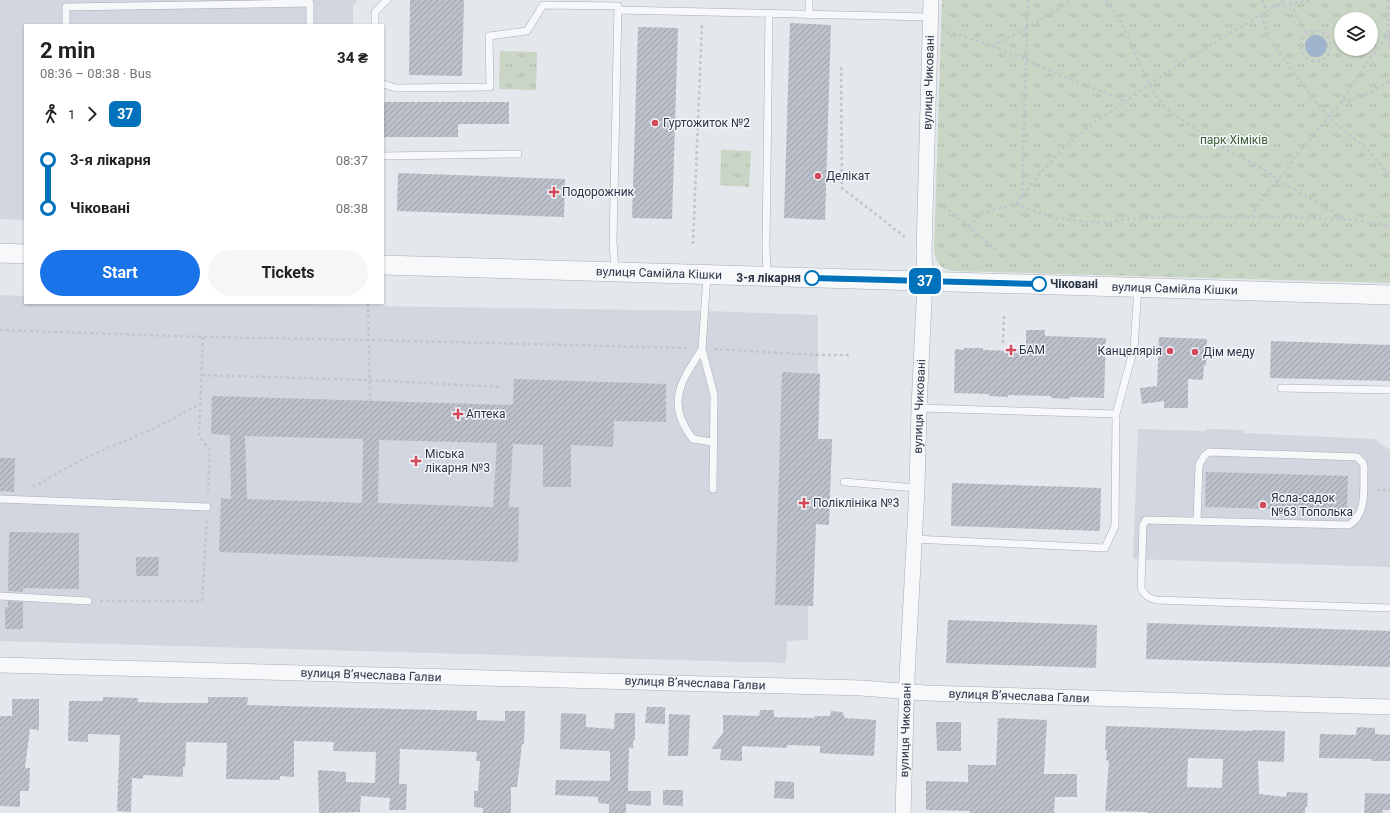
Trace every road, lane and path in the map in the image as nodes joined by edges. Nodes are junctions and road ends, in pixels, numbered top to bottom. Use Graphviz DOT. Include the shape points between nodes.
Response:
graph roads {
  1 [pos="387,0"];
  2 [pos="809,0"];
  3 [pos="931,0"];
  4 [pos="1028,0"];
  5 [pos="1072,0"];
  6 [pos="1106,0"];
  7 [pos="1262,0"];
  8 [pos="1285,0"];
  9 [pos="1312,0"];
  10 [pos="1388,0"];
  11 [pos="1290,4"];
  12 [pos="1274,7"];
  13 [pos="618,10"];
  14 [pos="1267,11"];
  15 [pos="702,13"];
  16 [pos="769,14"];
  17 [pos="809,15"];
  18 [pos="1261,15"];
  19 [pos="931,17"];
  20 [pos="66,24"];
  21 [pos="310,24"];
  22 [pos="375,24"];
  23 [pos="1027,28"];
  24 [pos="947,32"];
  25 [pos="1307,34"];
  26 [pos="1389,34"];
  27 [pos="991,46"];
  28 [pos="1390,48"];
  29 [pos="1026,59"];
  30 [pos="840,67"];
  31 [pos="1390,81"];
  32 [pos="384,84"];
  33 [pos="1149,85"];
  34 [pos="1125,101"];
  35 [pos="1342,101"];
  36 [pos="1329,117"];
  37 [pos="518,154"];
  38 [pos="384,156"];
  39 [pos="1390,176"];
  40 [pos="1278,180"];
  41 [pos="1022,197"];
  42 [pos="1016,204"];
  43 [pos="944,206"];
  44 [pos="1252,217"];
  45 [pos="1346,219"];
  46 [pos="1390,226"];
  47 [pos="969,228"];
  48 [pos="905,237"];
  49 [pos="693,244"];
  50 [pos="996,250"];
  51 [pos="0,254"];
  52 [pos="24,254"];
  53 [pos="384,265"];
  54 [pos="615,272"];
  55 [pos="707,274"];
  56 [pos="767,276"];
  57 [pos="925,281"];
  58 [pos="1138,287"];
  59 [pos="1390,295"];
  60 [pos="368,304"];
  61 [pos="1004,313"];
  62 [pos="0,330"];
  63 [pos="368,340"];
  64 [pos="1004,343"];
  65 [pos="702,349"];
  66 [pos="849,355"];
  67 [pos="202,375"];
  68 [pos="370,380"];
  69 [pos="502,387"];
  70 [pos="1281,388"];
  71 [pos="1390,390"];
  72 [pos="370,401"];
  73 [pos="201,404"];
  74 [pos="919,408"];
  75 [pos="1116,414"];
  76 [pos="714,442"];
  77 [pos="844,482"];
  78 [pos="917,488"];
  79 [pos="713,490"];
  80 [pos="0,499"];
  81 [pos="17,499"];
  82 [pos="207,506"];
  83 [pos="1198,521"];
  84 [pos="914,539"];
  85 [pos="0,596"];
  86 [pos="88,601"];
  87 [pos="1390,608"];
  88 [pos="0,665"];
  89 [pos="906,692"];
  90 [pos="1390,707"];
  91 [pos="903,813"];
  1 -- 22 [label="lane" via="375,12"];
  2 -- 17 [label="lane"];
  3 -- 19 [label="street, вулиця Чиковані"];
  4 -- 23 [label="path"];
  5 -- 23 [label="path"];
  6 -- 33 [label="path" via="1123,25"];
  7 -- 14 [label="path"];
  8 -- 12 [label="path"];
  9 -- 11 [label="path"];
  10 -- 26 [label="path"];
  11 -- 12 [label="path"];
  11 -- 25 [label="path"];
  12 -- 14 [label="path"];
  13 -- 15 [label="lane"];
  13 -- 32 [label="lane" via="618,6 543,5 528,31 488,36 490,87 396,88"];
  13 -- 54 [label="lane" via="613,242"];
  14 -- 18 [label="path"];
  15 -- 16 [label="lane"];
  15 -- 49 [label="path"];
  16 -- 17 [label="lane"];
  16 -- 56 [label="lane"];
  17 -- 19 [label="lane"];
  18 -- 33 [label="path"];
  18 -- 36 [label="path" via="1271,42"];
  19 -- 57 [label="street, вулиця Чиковані"];
  20 -- 21 [label="lane" via="66,7 310,3"];
  23 -- 27 [label="path"];
  23 -- 29 [label="path"];
  24 -- 27 [label="path"];
  25 -- 25 [label="path" via="1302,40 1305,55 1311,60 1326,57 1331,43 1328,36 1314,30"];
  26 -- 28 [label="path"];
  26 -- 35 [label="path"];
  27 -- 29 [label="path"];
  29 -- 34 [label="path"];
  29 -- 41 [label="path"];
  30 -- 48 [label="path" via="842,188"];
  31 -- 35 [label="path" via="1348,101"];
  33 -- 34 [label="path"];
  33 -- 40 [label="path" via="1170,112"];
  34 -- 41 [label="path" via="1069,142"];
  35 -- 36 [label="path"];
  36 -- 39 [label="path" via="1368,150"];
  36 -- 40 [label="path"];
  37 -- 38 [label="lane"];
  40 -- 44 [label="path" via="1264,196"];
  40 -- 45 [label="path"];
  41 -- 42 [label="path"];
  42 -- 44 [label="path" via="1055,218 1088,222 1161,217"];
  42 -- 47 [label="path" via="982,214"];
  43 -- 47 [label="path"];
  44 -- 45 [label="path"];
  45 -- 46 [label="path"];
  47 -- 50 [label="path"];
  51 -- 52 [label="street"];
  53 -- 54 [label="street, вулиця Самійла Кішки"];
  54 -- 55 [label="street, вулиця Самійла Кішки"];
  55 -- 56 [label="street, вулиця Самійла Кішки"];
  55 -- 65 [label="lane"];
  56 -- 57 [label="street, вулиця Самійла Кішки"];
  57 -- 58 [label="street, вулиця Самійла Кішки"];
  57 -- 74 [label="street, вулиця Чиковані"];
  58 -- 59 [label="street, вулиця Самійла Кішки"];
  58 -- 75 [label="lane" via="1134,348"];
  60 -- 63 [label="path"];
  61 -- 64 [label="path"];
  62 -- 63 [label="path"];
  63 -- 65 [label="path"];
  63 -- 68 [label="path"];
  65 -- 66 [label="path"];
  65 -- 76 [label="lane" via="714,395"];
  65 -- 76 [label="lane" via="679,389 679,414 684,428 693,439"];
  67 -- 68 [label="path"];
  68 -- 69 [label="path"];
  68 -- 72 [label="path"];
  70 -- 71 [label="lane"];
  73 -- 81 [label="path" via="157,427 83,459 36,485"];
  74 -- 75 [label="lane"];
  74 -- 78 [label="street, вулиця Чиковані"];
  75 -- 84 [label="lane" via="1115,526 1105,548"];
  76 -- 79 [label="lane"];
  77 -- 78 [label="lane"];
  78 -- 84 [label="street, вулиця Чиковані"];
  80 -- 81 [label="lane"];
  81 -- 82 [label="lane"];
  83 -- 83 [label="lane" via="1349,525 1354,522 1363,507 1363,463 1353,456 1209,452 1199,465"];
  83 -- 87 [label="lane" via="1148,519 1143,522 1140,583 1146,596 1156,600"];
  84 -- 89 [label="street, вулиця Чиковані"];
  85 -- 86 [label="lane"];
  88 -- 89 [label="street, вулиця Вʼячеслава Галви" via="861,688"];
  89 -- 90 [label="street, вулиця Вʼячеслава Галви"];
  89 -- 91 [label="street, вулиця Чиковані"];
}
